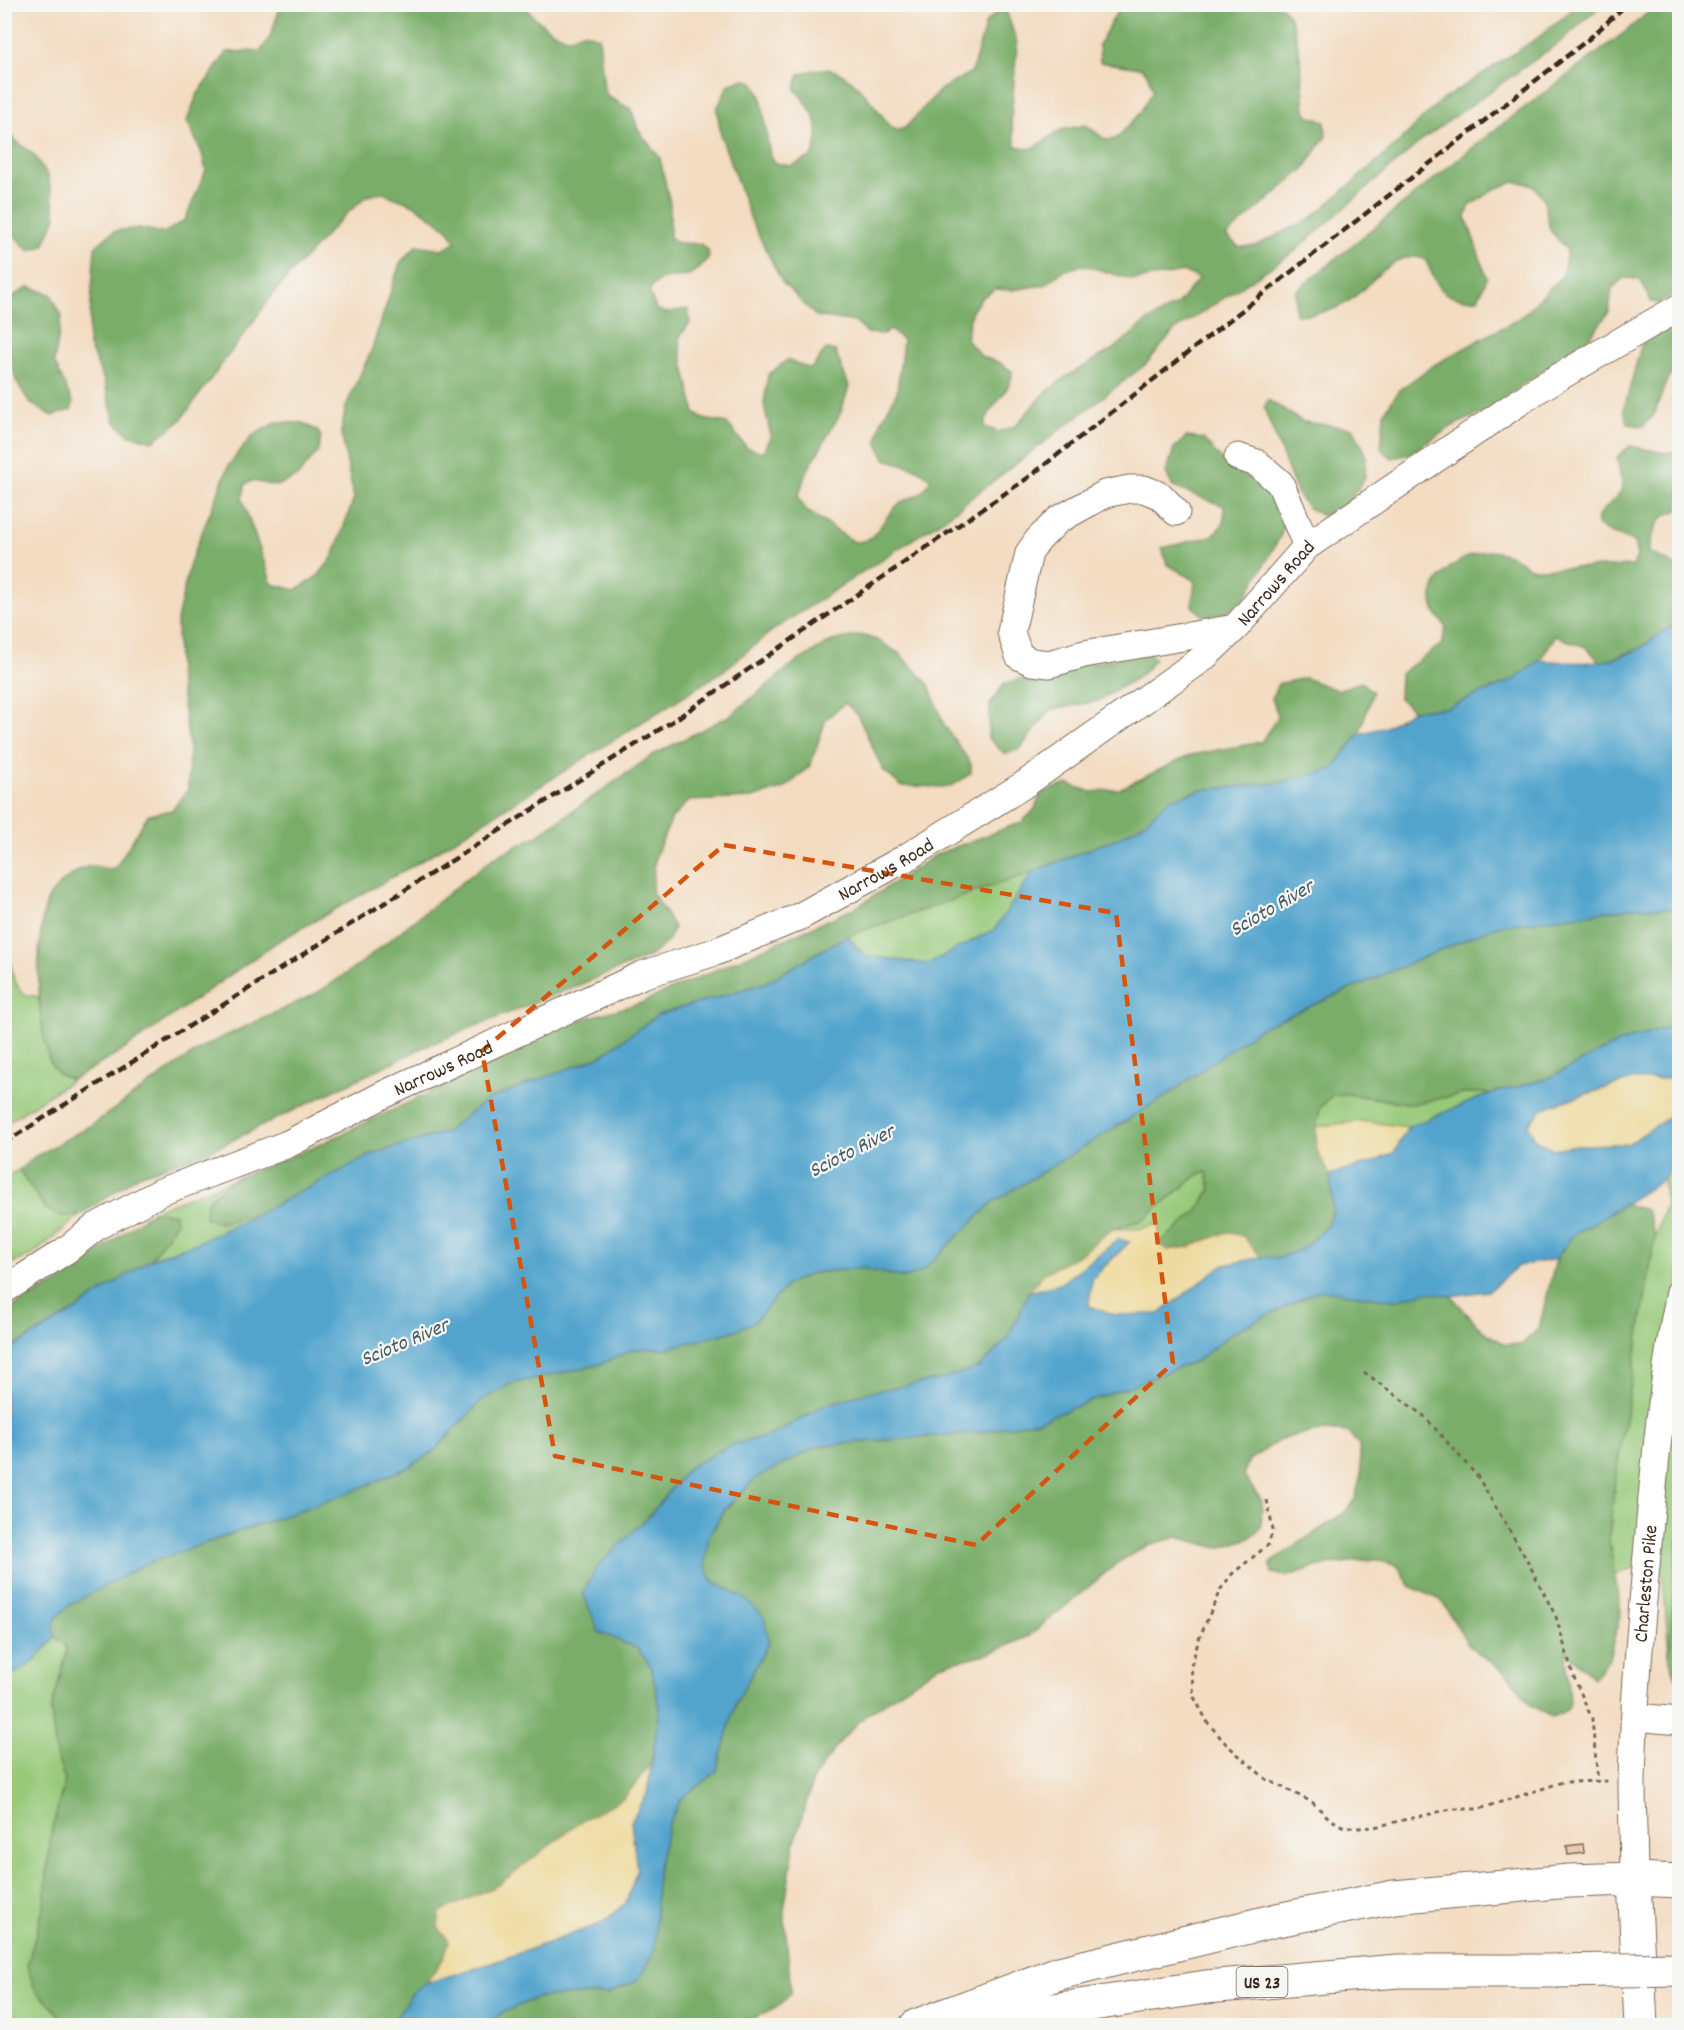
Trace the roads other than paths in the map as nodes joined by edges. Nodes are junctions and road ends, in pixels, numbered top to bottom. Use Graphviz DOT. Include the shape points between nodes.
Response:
graph roads {
  1 [pos="1680,307"];
  2 [pos="1238,457"];
  3 [pos="1176,512"];
  4 [pos="1307,546"];
  5 [pos="1235,628"];
  6 [pos="4,1290"];
  7 [pos="1680,1292"];
  8 [pos="1635,1717"];
  9 [pos="1680,1720"];
  10 [pos="1634,1879"];
  11 [pos="1680,1881"];
  12 [pos="1680,1969"];
  13 [pos="916,2025"];
  14 [pos="970,2025"];
  15 [pos="1641,2025"];
  1 -- 4 [label="street, Narrows Road" via="1540,388"];
  2 -- 4 [label="street" via="1257,463 1280,483"];
  3 -- 5 [label="street" via="1161,496 1144,489 1129,489 1105,494 1058,520 1029,553 1011,632 1019,656 1048,664 1084,654"];
  4 -- 5 [label="street, Narrows Road"];
  5 -- 6 [label="street, Narrows Road" via="1202,659 1022,786 902,860 809,911 715,952 642,975 383,1095 288,1144 161,1192 98,1226"];
  7 -- 8 [label="street, Charleston Pike" via="1654,1467"];
  8 -- 9 [label="street"];
  8 -- 10 [label="street, Charleston Pike"];
  10 -- 11 [label="main road"];
  10 -- 13 [label="main road" via="1394,1897 1277,1920 1059,1973"];
  10 -- 15 [label="main road"];
  12 -- 14 [label="main road, US 23, bridge" via="1398,1971 1206,1987"];
}
